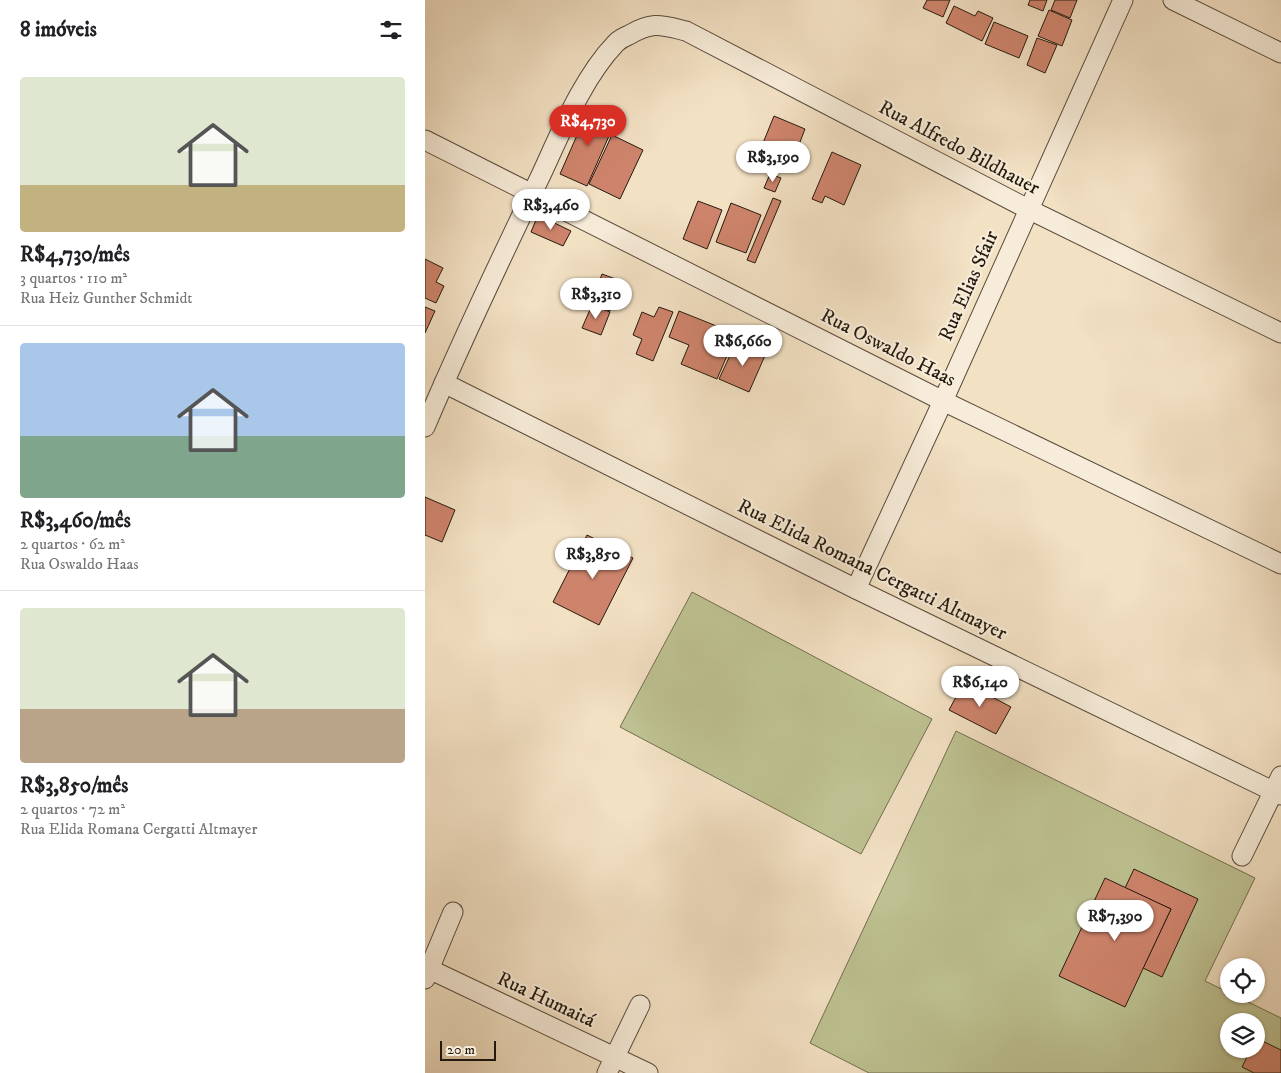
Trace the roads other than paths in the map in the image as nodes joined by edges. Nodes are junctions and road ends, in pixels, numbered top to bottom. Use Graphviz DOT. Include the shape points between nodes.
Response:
graph roads {
  1 [pos="1123,0"];
  2 [pos="1173,0"];
  3 [pos="1281,53"];
  4 [pos="425,140"];
  5 [pos="532,193"];
  6 [pos="1028,209"];
  7 [pos="1281,333"];
  8 [pos="444,383"];
  9 [pos="943,401"];
  10 [pos="425,427"];
  11 [pos="1281,564"];
  12 [pos="856,589"];
  13 [pos="1279,788"];
  14 [pos="1242,856"];
  15 [pos="453,912"];
  16 [pos="426,972"];
  17 [pos="640,1005"];
  18 [pos="611,1065"];
  19 [pos="648,1073"];
  1 -- 6 [label="street, Rua Elias Sfair"];
  2 -- 3 [label="street"];
  4 -- 5 [label="street, Rua Oswaldo Haas"];
  5 -- 6 [label="street, Rua Alfredo Bildhauer" via="587,83 617,42 643,27 660,24 686,31"];
  5 -- 8 [label="street"];
  5 -- 9 [label="street, Rua Oswaldo Haas"];
  6 -- 7 [label="street, Rua Alfredo Bildhauer"];
  6 -- 9 [label="street, Rua Elias Sfair"];
  8 -- 10 [label="street"];
  8 -- 12 [label="street, Rua Elida Romana Cergatti Altmayer"];
  9 -- 11 [label="street, Rua Oswaldo Haas"];
  9 -- 12 [label="street, Rua Elias Sfair"];
  12 -- 13 [label="street, Rua Elida Romana Cergatti Altmayer"];
  13 -- 14 [label="street"];
  15 -- 16 [label="street"];
  16 -- 18 [label="street, Rua Humaitá"];
  17 -- 18 [label="street"];
  18 -- 19 [label="street, Rua Humaitá"];
}
